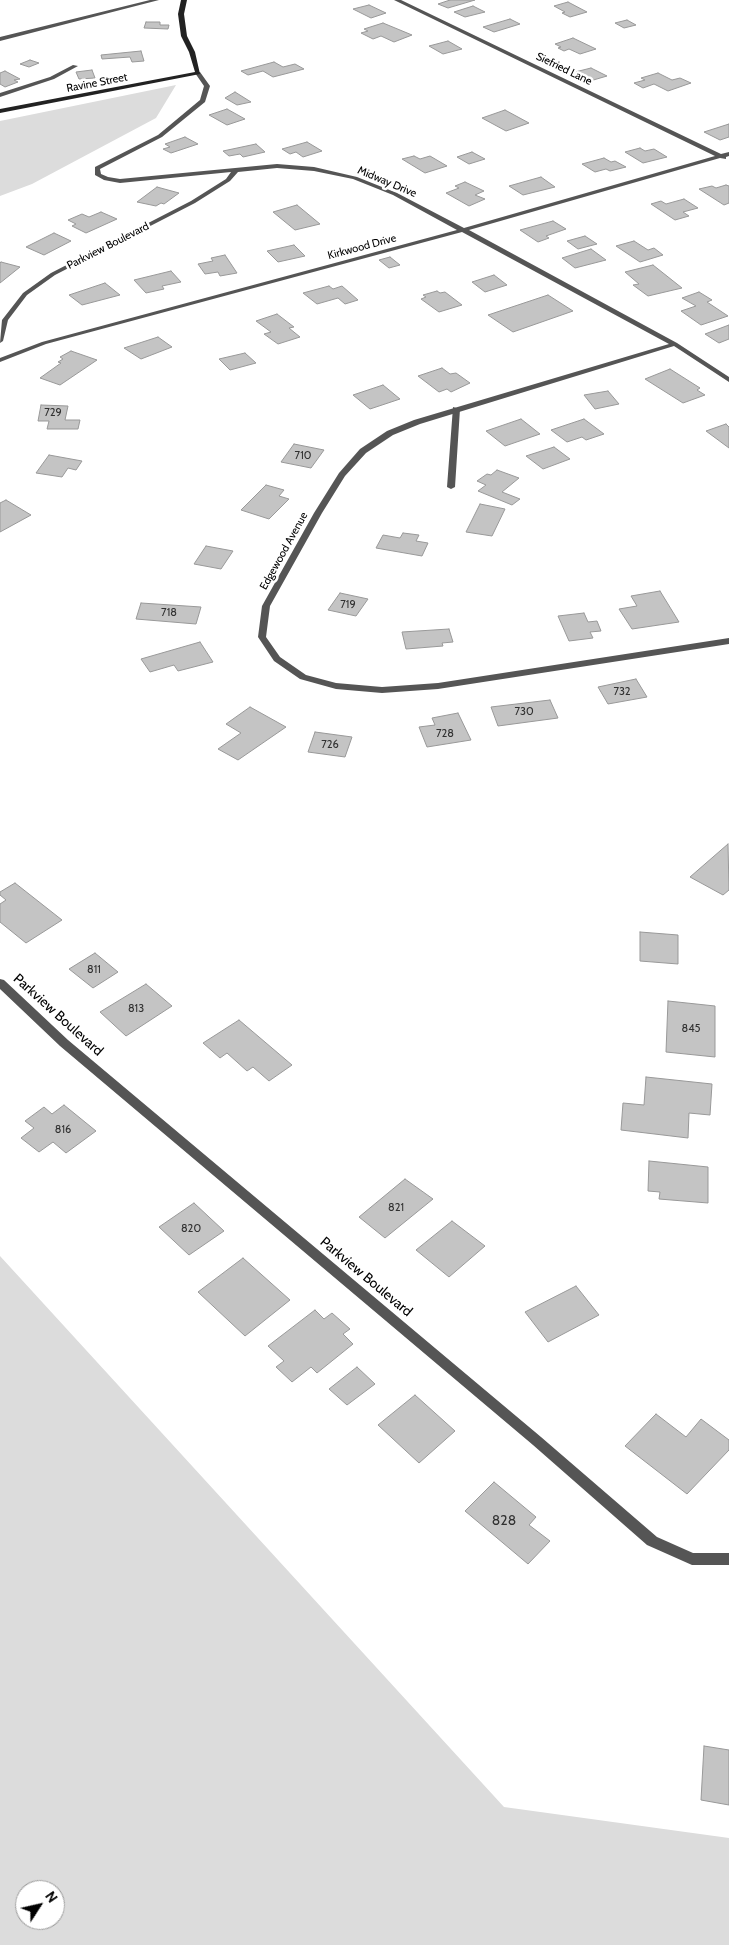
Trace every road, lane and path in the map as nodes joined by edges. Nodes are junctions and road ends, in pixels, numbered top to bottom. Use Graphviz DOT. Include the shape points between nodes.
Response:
graph roads {
  1 [pos="156,0"];
  2 [pos="184,0"];
  3 [pos="397,0"];
  4 [pos="0,39"];
  5 [pos="75,66"];
  6 [pos="198,73"];
  7 [pos="0,95"];
  8 [pos="0,111"];
  9 [pos="729,154"];
  10 [pos="721,157"];
  11 [pos="729,162"];
  12 [pos="237,169"];
  13 [pos="464,230"];
  14 [pos="0,341"];
  15 [pos="674,344"];
  16 [pos="0,360"];
  17 [pos="729,380"];
  18 [pos="456,409"];
  19 [pos="451,487"];
  20 [pos="729,642"];
  21 [pos="0,983"];
  22 [pos="729,1559"];
  1 -- 4 [label="street"];
  2 -- 6 [label="street" via="181,14 184,36"];
  3 -- 10 [label="street, Siefried Lane"];
  5 -- 7 [label="street" via="52,78"];
  6 -- 8 [label="street, Ravine Street"];
  6 -- 12 [label="street, Midway Drive" via="207,86 203,100 160,136 97,168 98,175 106,180 120,181"];
  9 -- 10 [label="street, Kirkwood Drive"];
  10 -- 11 [label="street, Siefried Lane"];
  10 -- 13 [label="street, Kirkwood Drive"];
  12 -- 13 [label="street, Midway Drive" via="314,168 354,178 395,194"];
  12 -- 14 [label="street, Parkview Boulevard" via="228,180 193,202 53,274 25,294 4,320"];
  13 -- 15 [label="street, Midway Drive"];
  13 -- 16 [label="street, Kirkwood Drive" via="44,342"];
  15 -- 17 [label="street, Midway Drive"];
  15 -- 18 [label="street, Edgewood Avenue"];
  18 -- 19 [label="street"];
  18 -- 20 [label="street, Edgewood Avenue" via="390,433 363,451 342,475 266,606 262,637 278,659 303,677 336,686 382,690 438,686"];
  21 -- 22 [label="street, Parkview Boulevard" via="64,1043 652,1541 692,1559"];
}
